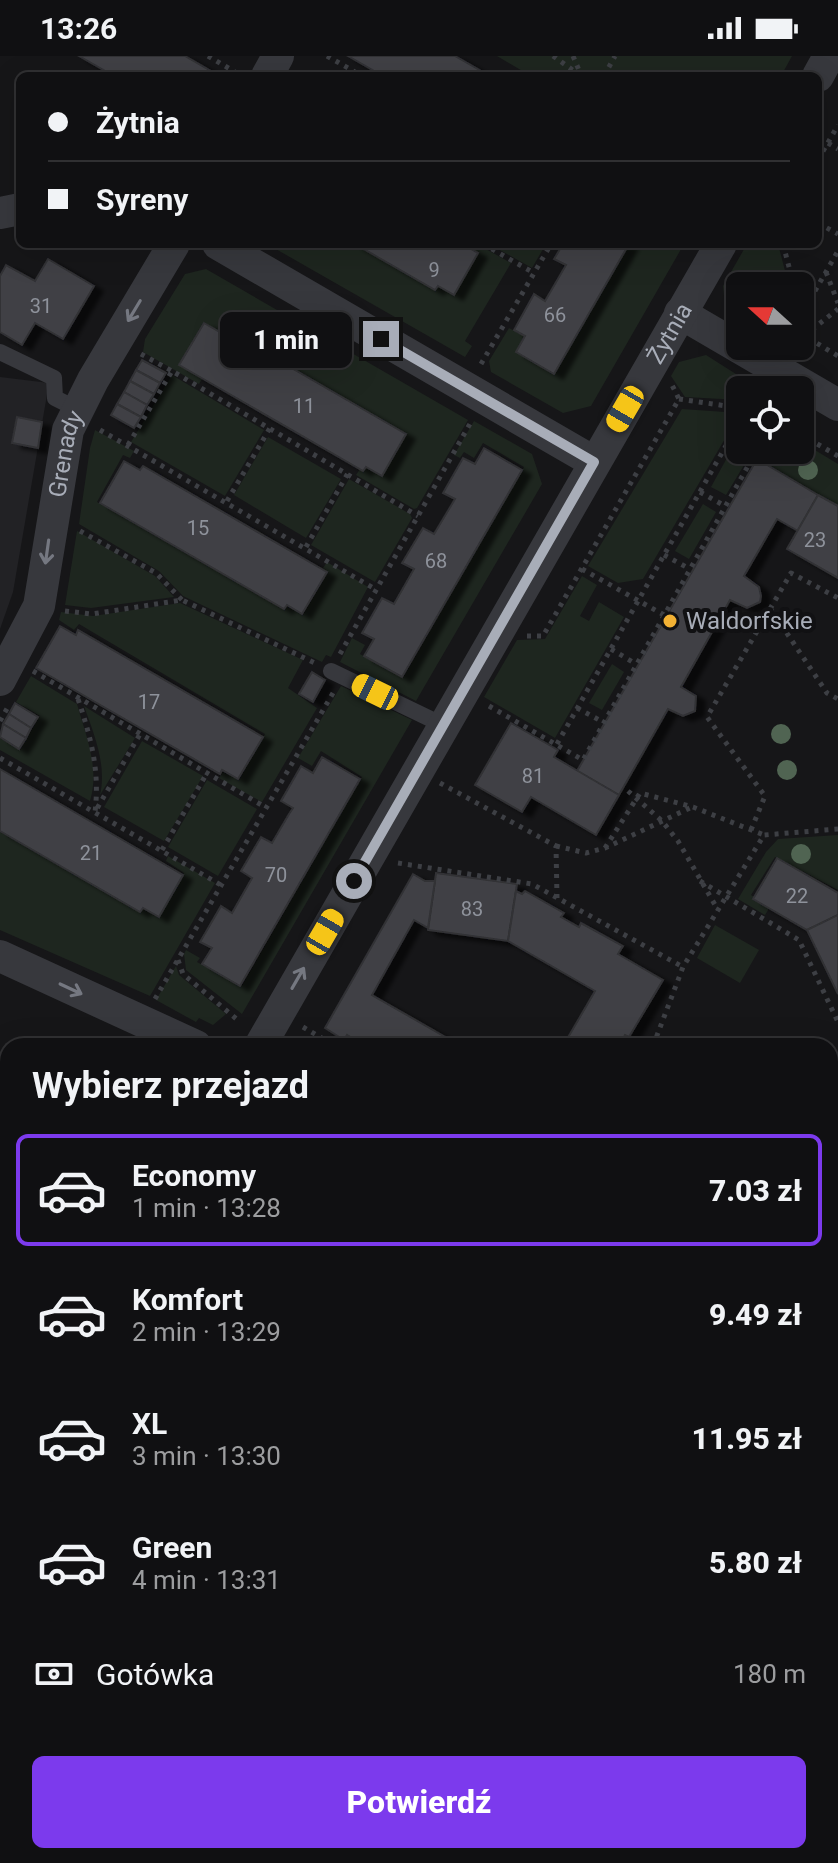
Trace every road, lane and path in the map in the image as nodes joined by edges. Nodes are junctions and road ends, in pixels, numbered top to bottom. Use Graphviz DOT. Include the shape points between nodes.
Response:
graph roads {
  1 [pos="208,56"];
  2 [pos="327,56"];
  3 [pos="553,56"];
  4 [pos="234,72"];
  5 [pos="351,72"];
  6 [pos="575,72"];
  7 [pos="838,125"];
  8 [pos="828,143"];
  9 [pos="838,149"];
  10 [pos="822,153"];
  11 [pos="172,248"];
  12 [pos="225,248"];
  13 [pos="490,248"];
  14 [pos="549,248"];
  15 [pos="719,248"];
  16 [pos="784,248"];
  17 [pos="838,251"];
  18 [pos="790,272"];
  19 [pos="826,272"];
  20 [pos="534,273"];
  21 [pos="814,291"];
  22 [pos="838,303"];
  23 [pos="838,309"];
  24 [pos="680,313"];
  25 [pos="814,326"];
  26 [pos="814,342"];
  27 [pos="134,349"];
  28 [pos="0,352"];
  29 [pos="838,356"];
  30 [pos="172,371"];
  31 [pos="477,371"];
  32 [pos="679,399"];
  33 [pos="838,405"];
  34 [pos="726,406"];
  35 [pos="84,417"];
  36 [pos="474,418"];
  37 [pos="270,428"];
  38 [pos="814,442"];
  39 [pos="128,445"];
  40 [pos="726,446"];
  41 [pos="838,456"];
  42 [pos="594,462"];
  43 [pos="749,464"];
  44 [pos="348,473"];
  45 [pos="700,492"];
  46 [pos="227,501"];
  47 [pos="725,506"];
  48 [pos="418,516"];
  49 [pos="73,526"];
  50 [pos="306,547"];
  51 [pos="664,555"];
  52 [pos="582,569"];
  53 [pos="690,569"];
  54 [pos="375,589"];
  55 [pos="838,598"];
  56 [pos="182,600"];
  57 [pos="638,601"];
  58 [pos="770,608"];
  59 [pos="57,610"];
  60 [pos="664,615"];
  61 [pos="611,649"];
  62 [pos="636,664"];
  63 [pos="331,671"];
  64 [pos="14,675"];
  65 [pos="78,698"];
  66 [pos="478,699"];
  67 [pos="838,699"];
  68 [pos="577,708"];
  69 [pos="603,722"];
  70 [pos="443,725"];
  71 [pos="140,734"];
  72 [pos="557,744"];
  73 [pos="0,758"];
  74 [pos="207,773"];
  75 [pos="432,779"];
  76 [pos="628,791"];
  77 [pos="635,798"];
  78 [pos="265,807"];
  79 [pos="693,807"];
  80 [pos="95,812"];
  81 [pos="662,821"];
  82 [pos="838,829"];
  83 [pos="751,830"];
  84 [pos="764,835"];
  85 [pos="556,846"];
  86 [pos="605,848"];
  87 [pos="162,850"];
  88 [pos="385,861"];
  89 [pos="700,881"];
  90 [pos="221,885"];
  91 [pos="727,896"];
  92 [pos="557,898"];
  93 [pos="718,910"];
  94 [pos="0,956"];
  95 [pos="178,959"];
  96 [pos="683,967"];
  97 [pos="151,1005"];
  98 [pos="838,1022"];
  99 [pos="272,1034"];
  100 [pos="179,1038"];
  101 [pos="293,1038"];
  102 [pos="656,1038"];
  1 -- 4 [label="path"];
  2 -- 5 [label="path"];
  3 -- 6 [label="path"];
  7 -- 8 [label="path"];
  8 -- 9 [label="path"];
  8 -- 10 [label="path"];
  11 -- 35 [label="street, Grenady, one-way"];
  12 -- 42 [label="street"];
  13 -- 20 [label="path"];
  14 -- 20 [label="path"];
  15 -- 24 [label="street, Żytnia"];
  16 -- 18 [label="path"];
  17 -- 19 [label="path"];
  19 -- 21 [label="path"];
  19 -- 22 [label="path"];
  20 -- 31 [label="path"];
  23 -- 25 [label="path"];
  24 -- 33 [label="street"];
  24 -- 42 [label="street, Żytnia"];
  26 -- 29 [label="path"];
  27 -- 30 [label="path"];
  28 -- 35 [label="lane" via="54,378 55,398"];
  30 -- 37 [label="path"];
  30 -- 39 [label="path"];
  32 -- 34 [label="path"];
  35 -- 39 [label="path"];
  35 -- 64 [label="street, Grenady, one-way" via="68,430 39,606"];
  36 -- 48 [label="path"];
  37 -- 44 [label="path"];
  37 -- 46 [label="path"];
  38 -- 41 [label="path"];
  39 -- 46 [label="path"];
  40 -- 45 [label="path"];
  42 -- 70 [label="street, Żytnia"];
  43 -- 47 [label="path"];
  44 -- 48 [label="path"];
  44 -- 50 [label="path"];
  45 -- 47 [label="path"];
  45 -- 51 [label="path"];
  46 -- 50 [label="path"];
  47 -- 53 [label="path"];
  48 -- 54 [label="path"];
  49 -- 56 [label="path" via="156,573"];
  50 -- 54 [label="path"];
  51 -- 53 [label="path"];
  51 -- 57 [label="path"];
  52 -- 57 [label="path"];
  53 -- 60 [label="path"];
  54 -- 63 [label="path"];
  55 -- 58 [label="path" via="791,573"];
  56 -- 59 [label="path" via="92,614"];
  56 -- 63 [label="path"];
  57 -- 60 [label="path"];
  57 -- 61 [label="path"];
  58 -- 67 [label="path" via="827,693"];
  58 -- 83 [label="path" via="707,717 765,796"];
  60 -- 62 [label="path"];
  61 -- 62 [label="path"];
  61 -- 68 [label="path"];
  62 -- 69 [label="path"];
  63 -- 70 [label="lane"];
  63 -- 78 [label="path" via="335,689"];
  64 -- 65 [label="path"];
  65 -- 71 [label="path"];
  65 -- 80 [label="path" via="95,754"];
  66 -- 72 [label="path"];
  68 -- 69 [label="path"];
  68 -- 72 [label="path"];
  69 -- 72 [label="path" via="583,760"];
  99 -- 70 [label="street, Żytnia, one-way"];
  71 -- 74 [label="path"];
  71 -- 80 [label="path"];
  73 -- 80 [label="path"];
  74 -- 78 [label="path"];
  74 -- 87 [label="path"];
  75 -- 85 [label="path"];
  76 -- 77 [label="path"];
  77 -- 79 [label="path" via="640,793"];
  77 -- 81 [label="path"];
  77 -- 86 [label="path"];
  78 -- 90 [label="path"];
  79 -- 81 [label="path"];
  79 -- 83 [label="path"];
  80 -- 87 [label="path"];
  81 -- 86 [label="path"];
  81 -- 89 [label="path"];
  82 -- 84 [label="path"];
  83 -- 84 [label="path"];
  84 -- 91 [label="path"];
  85 -- 86 [label="path" via="586,853"];
  85 -- 92 [label="path"];
  87 -- 90 [label="path"];
  88 -- 92 [label="path" via="532,884"];
  89 -- 91 [label="path"];
  89 -- 93 [label="path"];
  90 -- 95 [label="path"];
  91 -- 93 [label="path"];
  91 -- 98 [label="path" via="799,940"];
  92 -- 96 [label="path"];
  93 -- 96 [label="path"];
  94 -- 100 [label="street, one-way"];
  95 -- 97 [label="path"];
  95 -- 99 [label="path" via="183,974 243,1024"];
  96 -- 102 [label="path"];
  99 -- 101 [label="path"];
}
